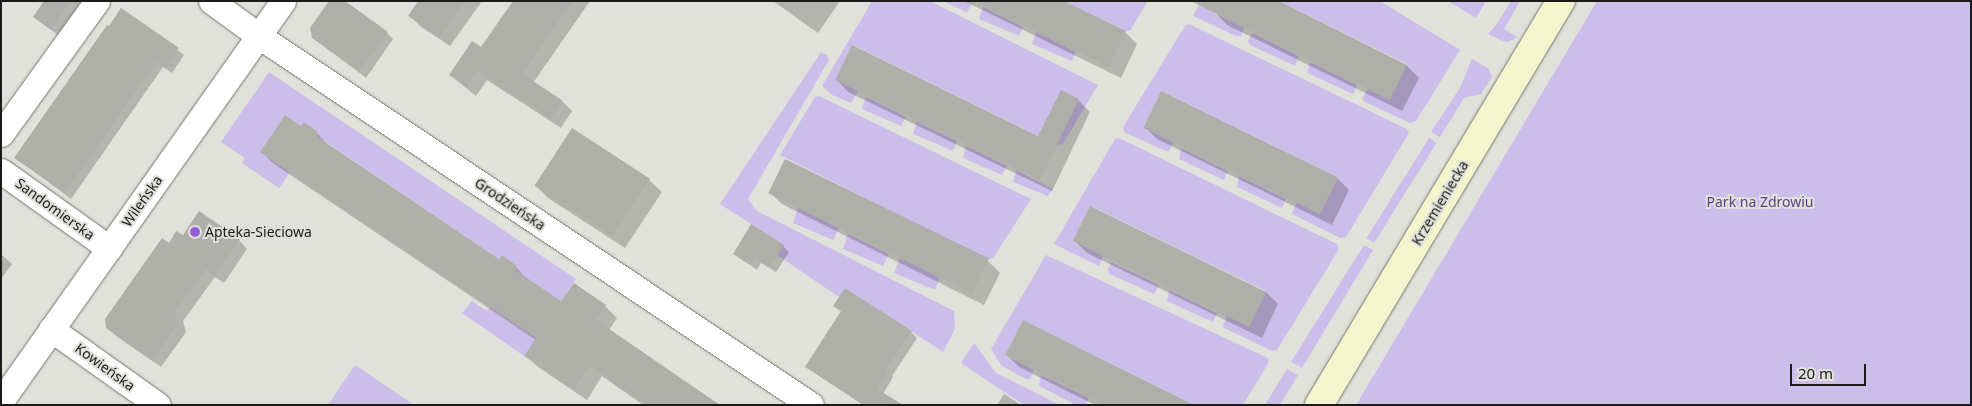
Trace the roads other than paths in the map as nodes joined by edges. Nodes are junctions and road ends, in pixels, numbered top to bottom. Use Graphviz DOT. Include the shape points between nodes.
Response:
graph roads {
  1 [pos="97,1"];
  2 [pos="211,1"];
  3 [pos="282,1"];
  4 [pos="1561,1"];
  5 [pos="259,36"];
  6 [pos="1,134"];
  7 [pos="1,171"];
  8 [pos="109,248"];
  9 [pos="51,329"];
  10 [pos="1,401"];
  11 [pos="158,405"];
  12 [pos="811,405"];
  13 [pos="1319,405"];
  1 -- 6 [label="street"];
  2 -- 5 [label="street, Grodzieńska"];
  3 -- 5 [label="street, Wileńska"];
  4 -- 13 [label="main road, Krzemieniecka"];
  5 -- 8 [label="street, Wileńska"];
  5 -- 12 [label="street, Grodzieńska"];
  7 -- 8 [label="street, Sandomierska"];
  8 -- 9 [label="street, Wileńska"];
  9 -- 10 [label="street, Wileńska"];
  9 -- 11 [label="street, Kowieńska"];
}
